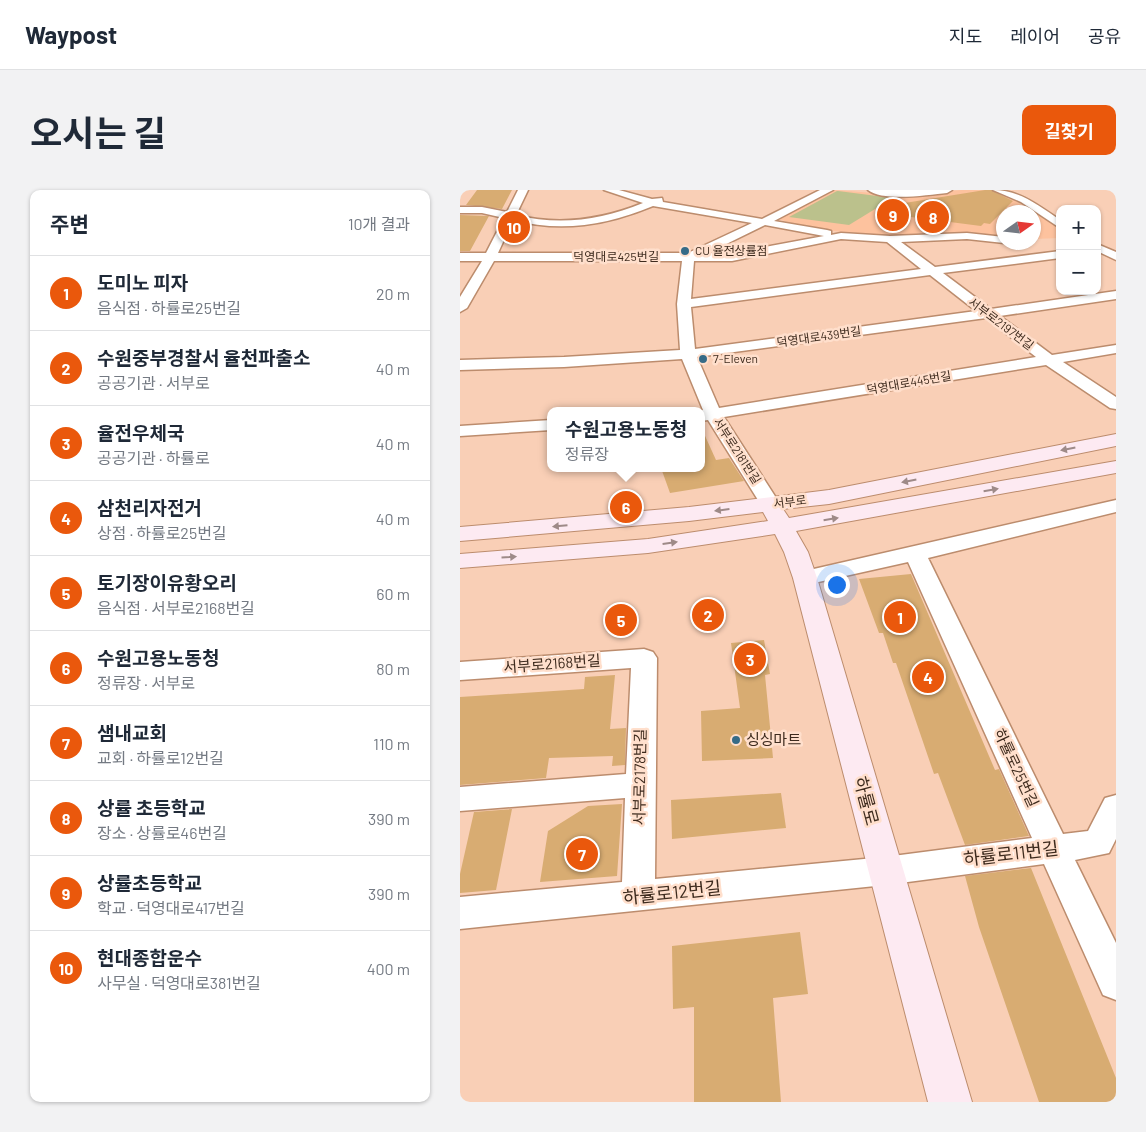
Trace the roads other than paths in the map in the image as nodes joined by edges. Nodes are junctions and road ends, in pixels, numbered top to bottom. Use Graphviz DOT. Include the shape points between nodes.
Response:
graph roads {
  1 [pos="523,190"];
  2 [pos="609,190"];
  3 [pos="828,190"];
  4 [pos="873,190"];
  5 [pos="947,190"];
  6 [pos="998,190"];
  7 [pos="667,196"];
  8 [pos="653,203"];
  9 [pos="460,210"];
  10 [pos="510,216"];
  11 [pos="762,221"];
  12 [pos="1056,222"];
  13 [pos="841,236"];
  14 [pos="890,239"];
  15 [pos="996,239"];
  16 [pos="1045,244"];
  17 [pos="1056,245"];
  18 [pos="1101,248"];
  19 [pos="1101,249"];
  20 [pos="1116,250"];
  21 [pos="1056,255"];
  22 [pos="491,256"];
  23 [pos="1116,256"];
  24 [pos="460,257"];
  25 [pos="688,258"];
  26 [pos="933,272"];
  27 [pos="1116,295"];
  28 [pos="684,304"];
  29 [pos="460,308"];
  30 [pos="988,314"];
  31 [pos="1116,349"];
  32 [pos="688,354"];
  33 [pos="1049,360"];
  34 [pos="460,365"];
  35 [pos="1116,404"];
  36 [pos="708,416"];
  37 [pos="547,426"];
  38 [pos="460,431"];
  39 [pos="1116,440"];
  40 [pos="1116,467"];
  41 [pos="1116,506"];
  42 [pos="776,515"];
  43 [pos="460,534"];
  44 [pos="915,554"];
  45 [pos="460,561"];
  46 [pos="805,578"];
  47 [pos="644,658"];
  48 [pos="460,671"];
  49 [pos="639,785"];
  50 [pos="460,799"];
  51 [pos="1116,807"];
  52 [pos="1054,849"];
  53 [pos="885,871"];
  54 [pos="638,896"];
  55 [pos="460,913"];
  56 [pos="1116,982"];
  57 [pos="950,1102"];
  1 -- 10 [label="street"];
  2 -- 8 [label="street"];
  3 -- 11 [label="street"];
  4 -- 5 [label="street" via="902,194"];
  6 -- 12 [label="street" via="1024,200"];
  7 -- 8 [label="street"];
  8 -- 10 [label="street" via="598,223 547,224"];
  8 -- 11 [label="street"];
  9 -- 10 [label="street" via="477,208"];
  10 -- 22 [label="street"];
  11 -- 13 [label="street"];
  11 -- 25 [label="street" via="746,232"];
  13 -- 14 [label="street, 덕영대로425번길"];
  13 -- 25 [label="street, 덕영대로425번길" via="732,257"];
  14 -- 15 [label="street, 덕영대로425번길" via="967,236"];
  14 -- 26 [label="street, 서부로2197번길"];
  16 -- 17 [label="street"];
  18 -- 20 [label="street"];
  19 -- 23 [label="street"];
  21 -- 26 [label="street"];
  22 -- 24 [label="street, 덕영대로425번길"];
  22 -- 25 [label="street, 덕영대로425번길"];
  22 -- 29 [label="street"];
  25 -- 28 [label="street, 서부로2181번길"];
  26 -- 28 [label="street"];
  26 -- 30 [label="street, 서부로2197번길"];
  27 -- 30 [label="street, 덕영대로439번길"];
  28 -- 32 [label="street, 서부로2181번길"];
  30 -- 32 [label="street, 덕영대로439번길"];
  30 -- 33 [label="street, 서부로2197번길"];
  31 -- 33 [label="street, 덕영대로445번길"];
  32 -- 34 [label="street, 덕영대로439번길"];
  32 -- 36 [label="street, 서부로2181번길"];
  33 -- 35 [label="street, 서부로2197번길"];
  33 -- 36 [label="street, 덕영대로445번길"];
  36 -- 42 [label="street, 서부로2181번길"];
  37 -- 38 [label="street"];
  39 -- 42 [label="main road, 서부로, one-way" via="828,497"];
  42 -- 40 [label="main road, 서부로, one-way"];
  41 -- 44 [label="street"];
  42 -- 43 [label="main road, 서부로, one-way" via="689,514"];
  45 -- 42 [label="main road, 서부로, one-way" via="648,546"];
  42 -- 46 [label="main road, 하률로" via="796,552"];
  44 -- 46 [label="street"];
  44 -- 52 [label="street, 하률로25번길"];
  46 -- 53 [label="main road, 하률로"];
  47 -- 48 [label="street, 서부로2168번길"];
  47 -- 49 [label="street, 서부로2178번길"];
  49 -- 50 [label="street"];
  49 -- 54 [label="street, 서부로2178번길"];
  51 -- 52 [label="street, 하률로11번길" via="1098,843"];
  52 -- 53 [label="street, 하률로11번길"];
  52 -- 56 [label="street, 하률로25번길"];
  53 -- 54 [label="street, 하률로12번길"];
  53 -- 57 [label="main road, 하률로"];
  54 -- 55 [label="street, 하률로12번길"];
}
